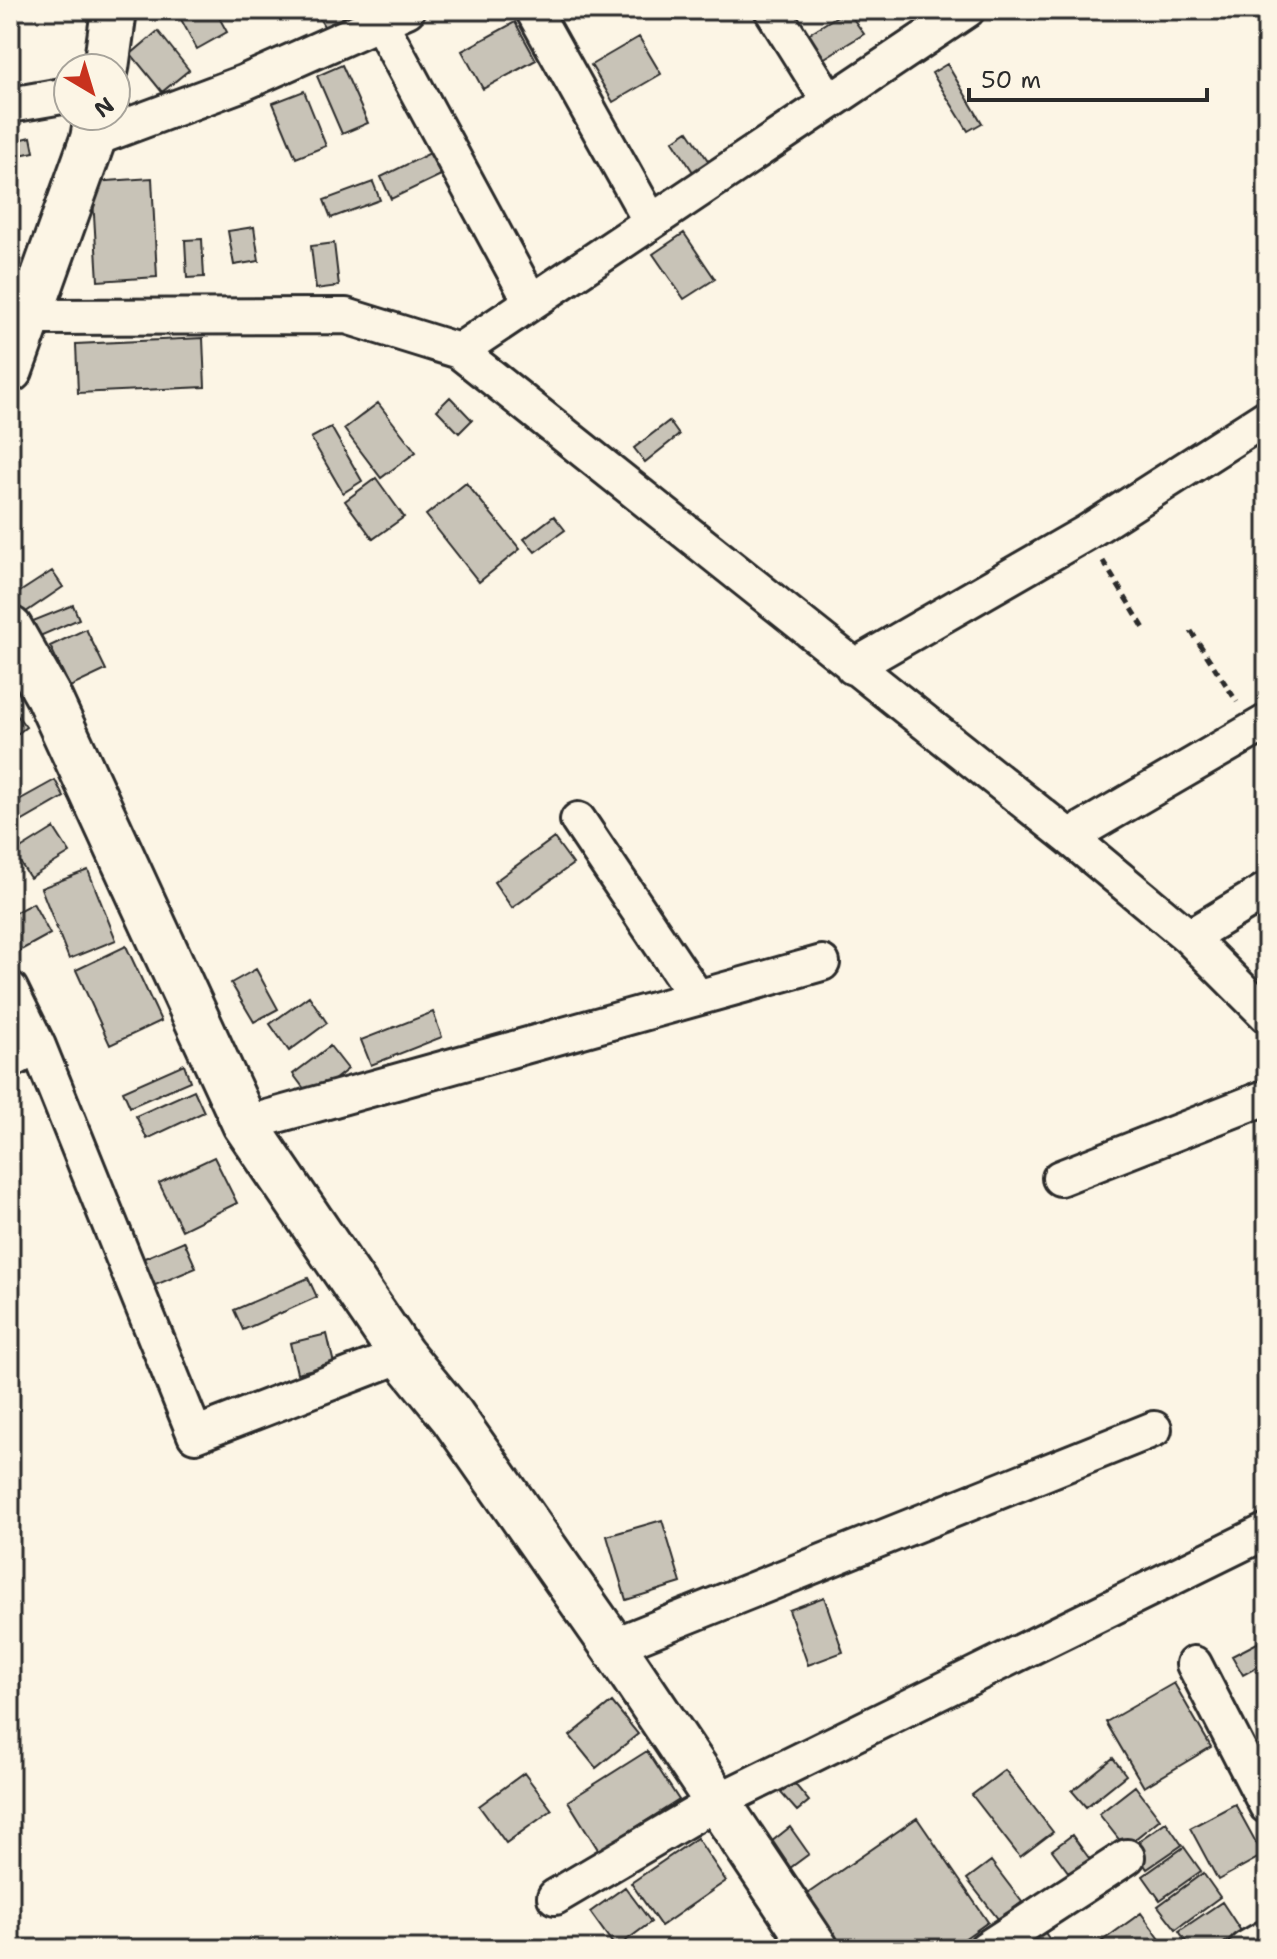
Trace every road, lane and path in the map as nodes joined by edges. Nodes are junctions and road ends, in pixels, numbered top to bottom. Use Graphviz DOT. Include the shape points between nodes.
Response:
graph roads {
  1 [pos="114,10"];
  2 [pos="533,10"];
  3 [pos="772,10"];
  4 [pos="967,10"];
  5 [pos="394,17"];
  6 [pos="108,52"];
  7 [pos="52,98"];
  8 [pos="829,101"];
  9 [pos="10,105"];
  10 [pos="132,117"];
  11 [pos="94,132"];
  12 [pos="650,220"];
  13 [pos="530,300"];
  14 [pos="31,317"];
  15 [pos="459,351"];
  16 [pos="10,370"];
  17 [pos="1267,417"];
  18 [pos="1086,533"];
  19 [pos="10,629"];
  20 [pos="1145,630"];
  21 [pos="1191,631"];
  22 [pos="853,667"];
  23 [pos="1261,726"];
  24 [pos="578,820"];
  25 [pos="1069,837"];
  26 [pos="1267,890"];
  27 [pos="1189,937"];
  28 [pos="822,963"];
  29 [pos="10,989"];
  30 [pos="696,996"];
  31 [pos="1267,1015"];
  32 [pos="24,1054"];
  33 [pos="1267,1097"];
  34 [pos="245,1124"];
  35 [pos="1060,1178"];
  36 [pos="402,1355"];
  37 [pos="1154,1429"];
  38 [pos="1267,1531"];
  39 [pos="613,1646"];
  40 [pos="1194,1664"];
  41 [pos="716,1802"];
  42 [pos="1267,1806"];
  43 [pos="1127,1857"];
  44 [pos="555,1897"];
  45 [pos="1267,1937"];
  46 [pos="816,1949"];
  47 [pos="986,1949"];
  48 [pos="1246,1949"];
  1 -- 6 [label="street"];
  2 -- 12 [label="street"];
  3 -- 8 [label="street"];
  4 -- 8 [label="street"];
  5 -- 10 [label="street" via="243,83"];
  5 -- 13 [label="street"];
  7 -- 9 [label="street"];
  8 -- 12 [label="street"];
  11 -- 14 [label="street"];
  12 -- 13 [label="street"];
  13 -- 15 [label="street"];
  14 -- 15 [label="street" via="346,316"];
  14 -- 16 [label="street"];
  15 -- 22 [label="street"];
  17 -- 18 [label="street"];
  18 -- 20 [label="path"];
  18 -- 22 [label="street"];
  19 -- 34 [label="street" via="48,696"];
  21 -- 23 [label="path"];
  22 -- 25 [label="street"];
  23 -- 25 [label="street"];
  24 -- 30 [label="street"];
  25 -- 27 [label="street"];
  26 -- 27 [label="street"];
  27 -- 31 [label="street"];
  28 -- 30 [label="street"];
  29 -- 32 [label="street"];
  30 -- 34 [label="street"];
  32 -- 36 [label="street" via="195,1435"];
  33 -- 35 [label="street"];
  34 -- 36 [label="street"];
  36 -- 39 [label="street" via="452,1416"];
  37 -- 39 [label="street"];
  38 -- 41 [label="street"];
  39 -- 41 [label="street"];
  40 -- 42 [label="street"];
  41 -- 44 [label="street"];
  41 -- 46 [label="street"];
  43 -- 47 [label="street"];
  45 -- 48 [label="street"];
}
